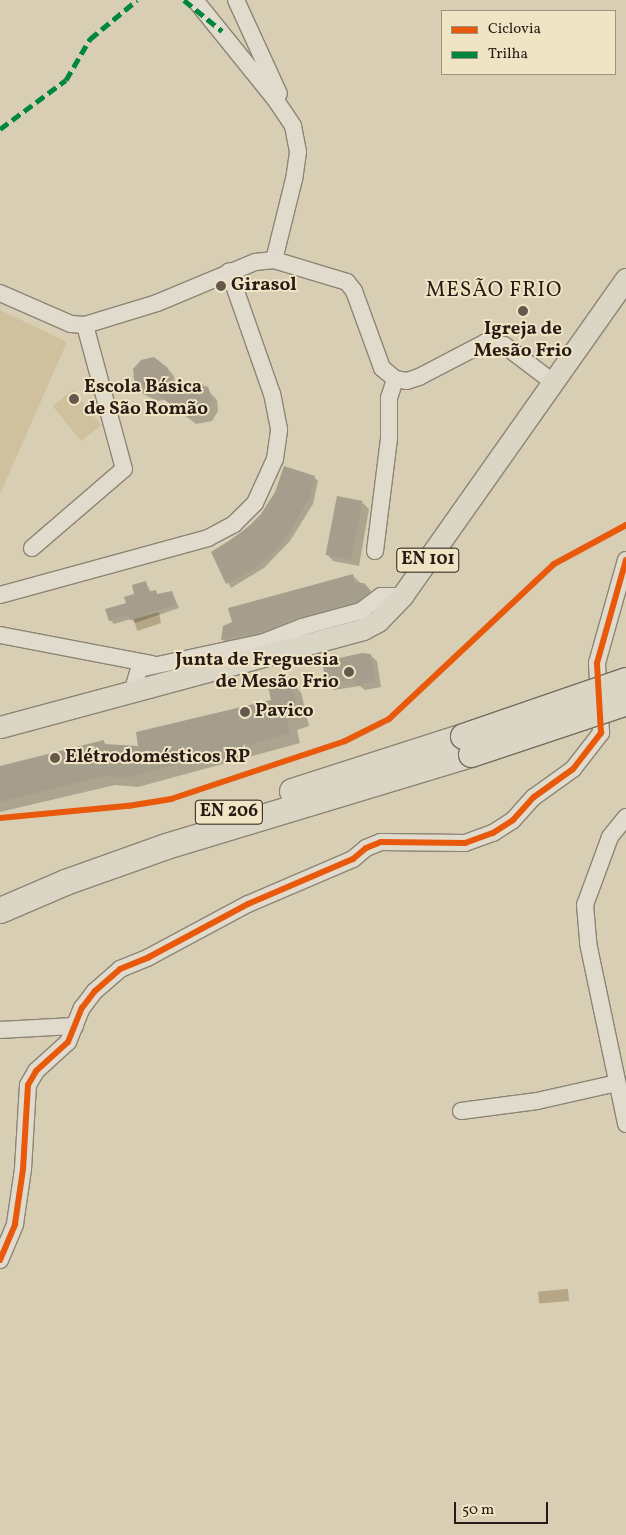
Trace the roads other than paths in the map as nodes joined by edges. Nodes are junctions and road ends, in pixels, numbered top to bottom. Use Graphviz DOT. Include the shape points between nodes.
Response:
graph roads {
  1 [pos="195,0"];
  2 [pos="236,0"];
  3 [pos="292,126"];
  4 [pos="274,260"];
  5 [pos="230,271"];
  6 [pos="625,283"];
  7 [pos="0,293"];
  8 [pos="86,325"];
  9 [pos="395,378"];
  10 [pos="553,382"];
  11 [pos="32,548"];
  12 [pos="375,551"];
  13 [pos="626,560"];
  14 [pos="0,595"];
  15 [pos="0,635"];
  16 [pos="245,654"];
  17 [pos="120,660"];
  18 [pos="158,665"];
  19 [pos="139,669"];
  20 [pos="186,678"];
  21 [pos="626,680"];
  22 [pos="142,689"];
  23 [pos="626,702"];
  24 [pos="0,727"];
  25 [pos="467,745"];
  26 [pos="626,817"];
  27 [pos="0,902"];
  28 [pos="0,910"];
  29 [pos="75,1026"];
  30 [pos="0,1030"];
  31 [pos="617,1082"];
  32 [pos="461,1111"];
  33 [pos="626,1124"];
  34 [pos="0,1260"];
  1 -- 3 [label="street" via="275,99"];
  2 -- 3 [label="street"];
  3 -- 4 [label="street" via="298,152"];
  4 -- 5 [label="street" via="255,262"];
  4 -- 9 [label="street" via="347,282 354,291 382,368"];
  5 -- 8 [label="street" via="157,304"];
  5 -- 14 [label="street" via="272,394 279,429 275,459 255,503 234,524 208,538"];
  6 -- 10 [label="main road, EN 101"];
  7 -- 8 [label="street" via="72,324"];
  8 -- 11 [label="street" via="124,469"];
  9 -- 10 [label="street" via="419,377 486,342 504,345"];
  9 -- 12 [label="street" via="388,398 389,438"];
  10 -- 16 [label="main road, EN 101" via="402,596 378,621 362,629"];
  13 -- 29 [label="street" via="597,663 601,733 573,769 534,797 513,820 493,833 465,843 380,842 353,859 263,896 120,969 95,991 82,1008"];
  15 -- 17 [label="street"];
  16 -- 18 [label="street"];
  16 -- 20 [label="main road, EN 101"];
  17 -- 18 [label="street"];
  17 -- 19 [label="street"];
  18 -- 19 [label="street"];
  18 -- 20 [label="street"];
  19 -- 22 [label="street"];
  20 -- 22 [label="main road, EN 101"];
  21 -- 25 [label="highway, EN 206, bridge"];
  22 -- 24 [label="main road, EN 101"];
  23 -- 25 [label="highway, EN 206, bridge"];
  25 -- 27 [label="highway, EN 206" via="110,852"];
  25 -- 28 [label="highway, EN 206" via="64,882"];
  26 -- 31 [label="street" via="610,837 585,905 588,943"];
  29 -- 30 [label="street"];
  29 -- 34 [label="street" via="68,1042 36,1071 28,1085 23,1168 15,1224"];
  31 -- 32 [label="street" via="531,1102"];
  31 -- 33 [label="street"];
}
